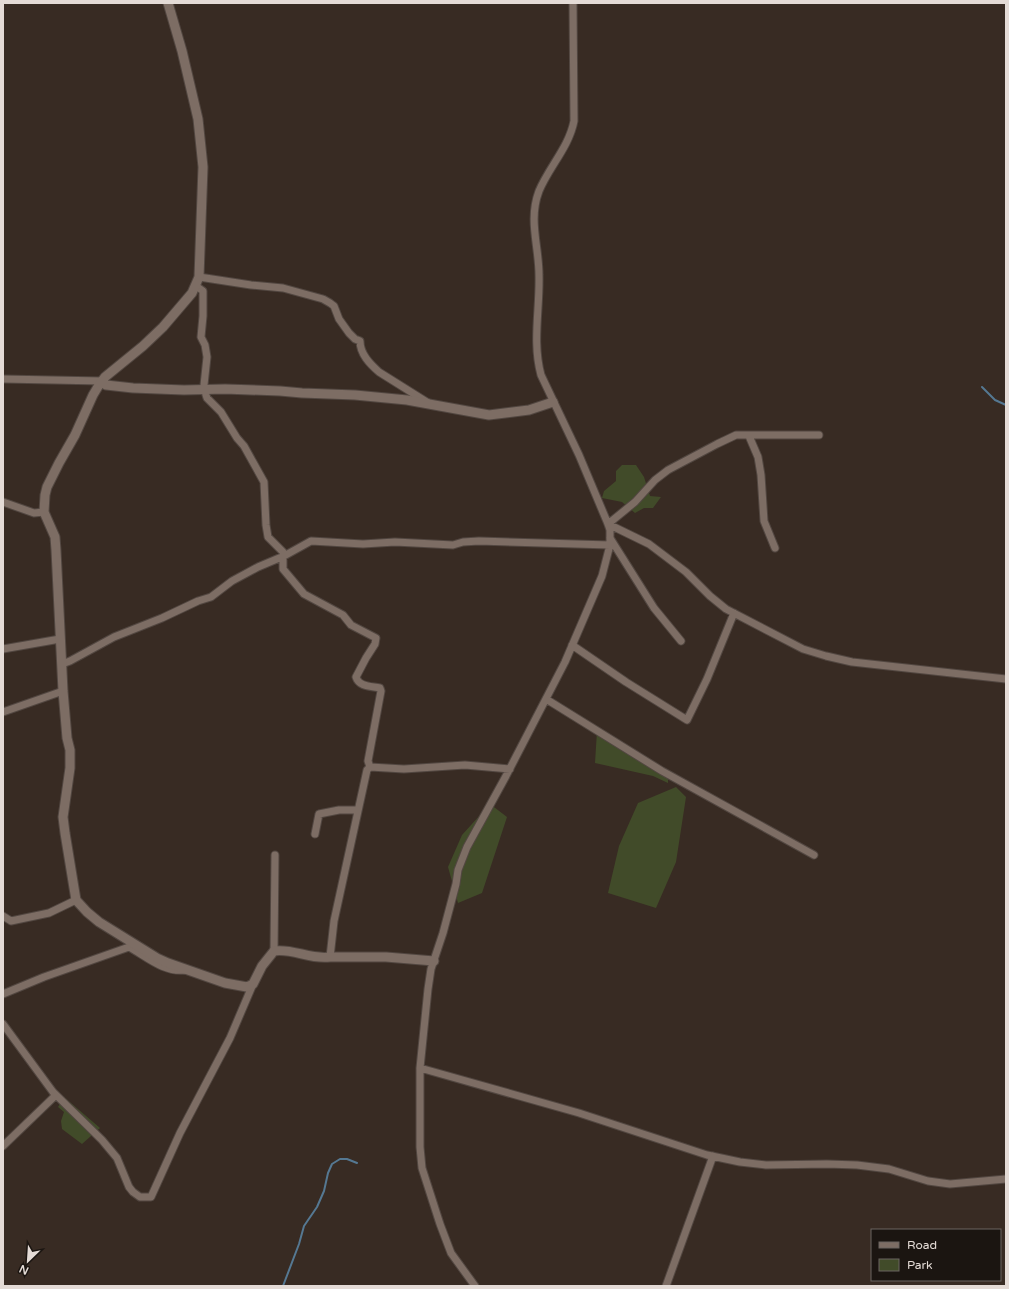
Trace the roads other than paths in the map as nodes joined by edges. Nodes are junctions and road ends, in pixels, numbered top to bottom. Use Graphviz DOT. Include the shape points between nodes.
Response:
graph roads {
  1 [pos="168,3"];
  2 [pos="573,3"];
  3 [pos="199,277"];
  4 [pos="196,286"];
  5 [pos="3,380"];
  6 [pos="102,381"];
  7 [pos="205,390"];
  8 [pos="553,402"];
  9 [pos="432,406"];
  10 [pos="819,435"];
  11 [pos="749,436"];
  12 [pos="3,502"];
  13 [pos="44,512"];
  14 [pos="608,524"];
  15 [pos="609,537"];
  16 [pos="610,545"];
  17 [pos="775,548"];
  18 [pos="284,556"];
  19 [pos="734,613"];
  20 [pos="60,639"];
  21 [pos="681,641"];
  22 [pos="572,645"];
  23 [pos="3,649"];
  24 [pos="62,664"];
  25 [pos="1006,679"];
  26 [pos="63,691"];
  27 [pos="546,699"];
  28 [pos="3,712"];
  29 [pos="370,767"];
  30 [pos="510,769"];
  31 [pos="358,810"];
  32 [pos="315,834"];
  33 [pos="275,855"];
  34 [pos="814,855"];
  35 [pos="76,900"];
  36 [pos="3,916"];
  37 [pos="274,951"];
  38 [pos="330,956"];
  39 [pos="434,960"];
  40 [pos="186,970"];
  41 [pos="253,984"];
  42 [pos="3,994"];
  43 [pos="3,1024"];
  44 [pos="420,1068"];
  45 [pos="56,1095"];
  46 [pos="3,1146"];
  47 [pos="713,1156"];
  48 [pos="1006,1179"];
  49 [pos="475,1286"];
  50 [pos="666,1286"];
  1 -- 3 [label="street" via="198,119 203,167"];
  2 -- 8 [label="street" via="573,126 539,191 533,216 540,292 537,357 541,375"];
  3 -- 4 [label="street"];
  3 -- 9 [label="street" via="283,288 330,303 349,333 360,341 362,353 376,369"];
  4 -- 6 [label="street" via="163,327"];
  4 -- 7 [label="street" via="203,291 201,337 207,357"];
  5 -- 6 [label="street"];
  6 -- 7 [label="street" via="106,385 115,386"];
  6 -- 13 [label="street" via="47,487"];
  7 -- 9 [label="street" via="355,395 407,400"];
  7 -- 18 [label="street" via="207,398 221,412 264,482 268,537"];
  8 -- 9 [label="street" via="529,410 489,415"];
  8 -- 14 [label="street"];
  10 -- 11 [label="street"];
  11 -- 14 [label="street" via="736,435 668,470"];
  11 -- 17 [label="street" via="758,457 764,521"];
  12 -- 13 [label="street" via="34,513"];
  13 -- 20 [label="street" via="55,537"];
  14 -- 15 [label="street"];
  14 -- 19 [label="street" via="649,544"];
  15 -- 16 [label="street"];
  15 -- 21 [label="street" via="654,608"];
  16 -- 18 [label="street" via="479,541 453,545 395,542 363,544 311,541"];
  16 -- 22 [label="street" via="602,576"];
  18 -- 24 [label="street" via="245,573 211,597 114,637"];
  18 -- 29 [label="street" via="283,569 304,594 343,615 351,625 376,638 356,677 363,685 380,688 382,691 368,760"];
  19 -- 22 [label="street" via="687,720"];
  19 -- 25 [label="street" via="803,649 826,656 852,662"];
  20 -- 23 [label="street"];
  20 -- 24 [label="street"];
  22 -- 27 [label="street"];
  24 -- 26 [label="street"];
  26 -- 28 [label="street"];
  26 -- 35 [label="street" via="70,756 63,817 64,834"];
  27 -- 30 [label="street"];
  27 -- 34 [label="street" via="662,771"];
  29 -- 30 [label="street" via="404,769 464,765"];
  29 -- 31 [label="street" via="367,770"];
  30 -- 39 [label="street" via="462,858"];
  31 -- 32 [label="street" via="319,814"];
  31 -- 38 [label="street" via="334,921"];
  33 -- 37 [label="street"];
  35 -- 36 [label="street" via="49,913 26,919 11,921"];
  35 -- 40 [label="street" via="99,922 157,958"];
  37 -- 38 [label="street" via="288,950 322,958"];
  37 -- 41 [label="street" via="262,966"];
  38 -- 39 [label="street"];
  39 -- 44 [label="street" via="428,989"];
  40 -- 41 [label="street" via="225,983 247,987"];
  40 -- 42 [label="street" via="177,971 160,966 129,947"];
  41 -- 45 [label="street" via="230,1038 150,1197 142,1198 128,1187 117,1158"];
  43 -- 45 [label="street"];
  44 -- 47 [label="street" via="579,1113"];
  44 -- 49 [label="street" via="422,1168 451,1253"];
  45 -- 46 [label="street"];
  47 -- 48 [label="street" via="766,1166 857,1165 889,1169 928,1181 950,1184"];
  47 -- 50 [label="street"];
}
